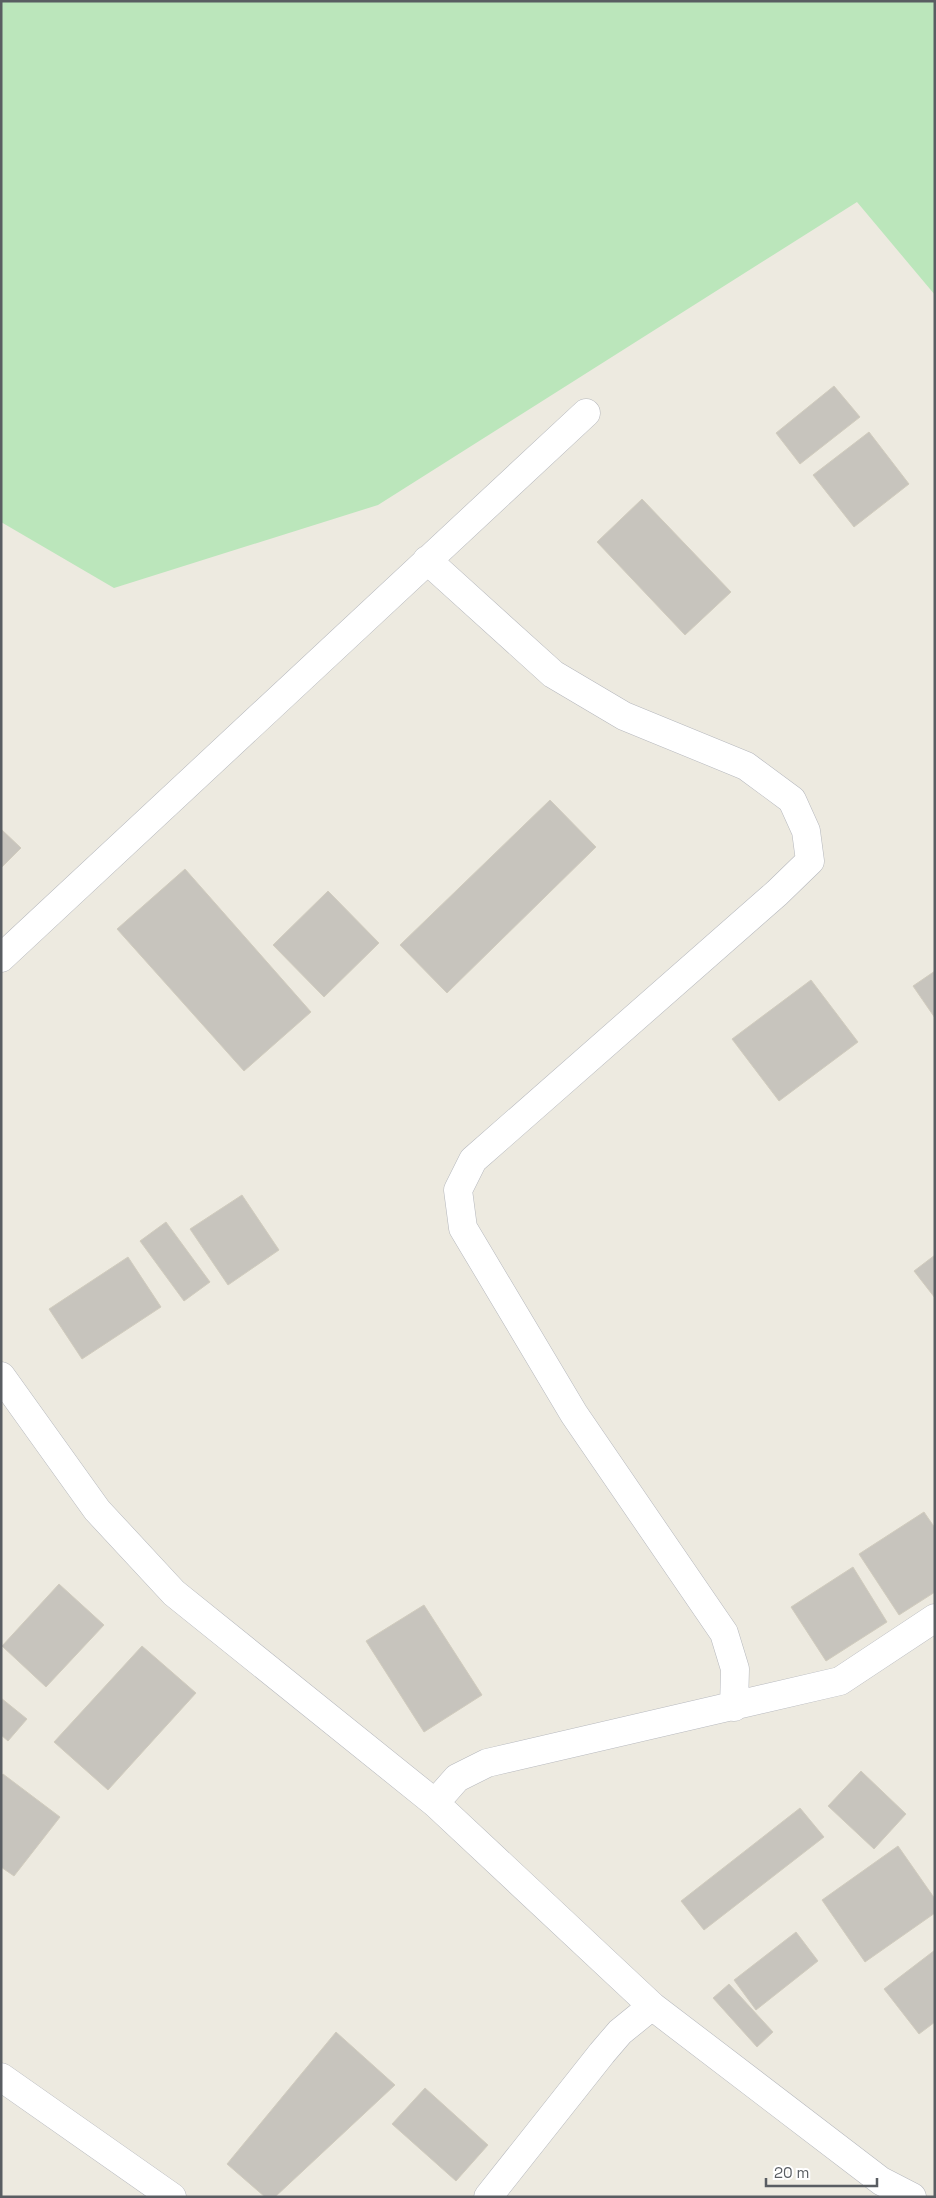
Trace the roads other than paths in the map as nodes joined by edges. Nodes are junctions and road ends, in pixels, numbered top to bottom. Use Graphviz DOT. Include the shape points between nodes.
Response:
graph roads {
  1 [pos="586,413"];
  2 [pos="428,560"];
  3 [pos="1,958"];
  4 [pos="1,1376"];
  5 [pos="935,1618"];
  6 [pos="734,1707"];
  7 [pos="435,1803"];
  8 [pos="652,2006"];
  9 [pos="1,2077"];
  10 [pos="172,2197"];
  11 [pos="488,2197"];
  12 [pos="912,2197"];
  1 -- 2 [label="street"];
  2 -- 3 [label="street"];
  2 -- 6 [label="street" via="553,674 624,716 746,766 792,800 806,831 810,861 473,1160 458,1190 463,1228 574,1414 724,1633 735,1669"];
  4 -- 7 [label="street" via="97,1510 174,1594"];
  5 -- 6 [label="street" via="840,1681"];
  6 -- 7 [label="street" via="487,1763 457,1778"];
  7 -- 8 [label="street"];
  8 -- 11 [label="street" via="620,2032"];
  8 -- 12 [label="street" via="881,2181"];
  9 -- 10 [label="street"];
}
